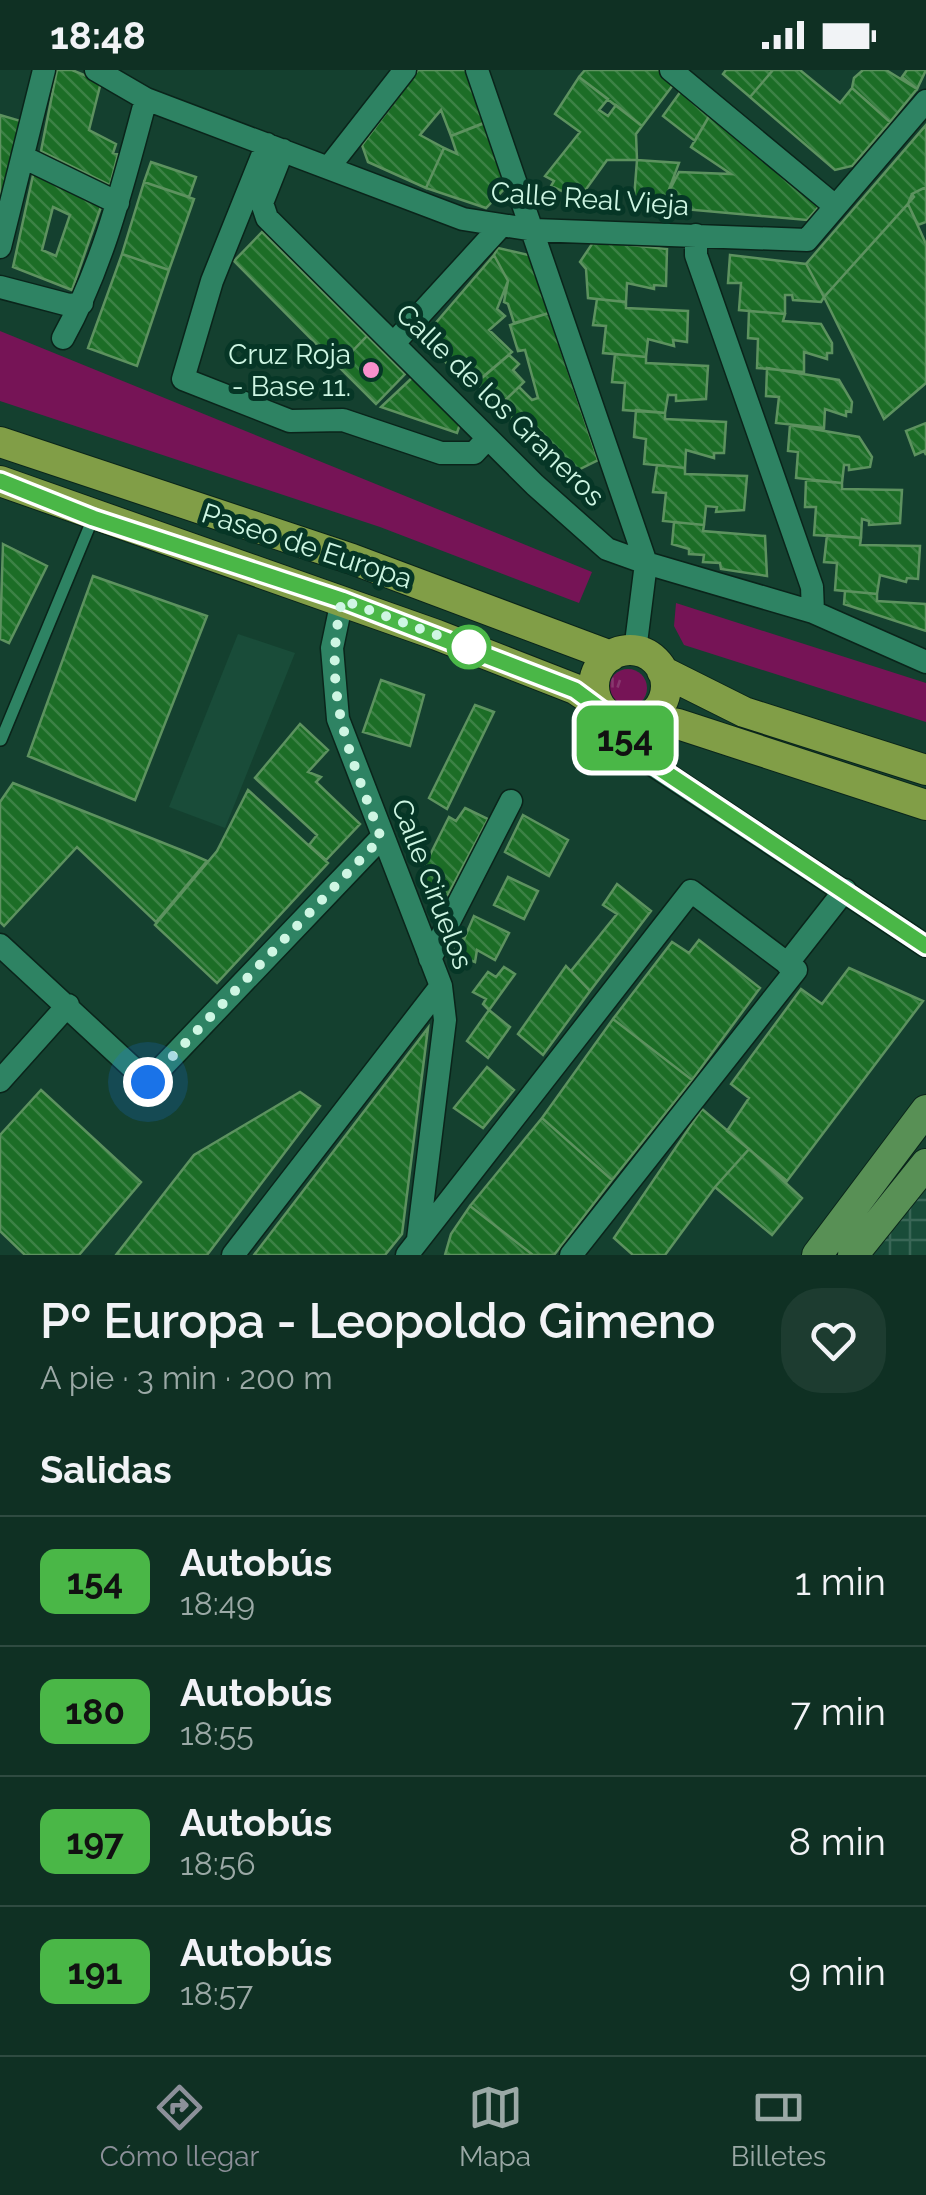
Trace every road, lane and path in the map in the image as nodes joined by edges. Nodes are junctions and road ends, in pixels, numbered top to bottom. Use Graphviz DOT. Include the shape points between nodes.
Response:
graph roads {
  1 [pos="44,70"];
  2 [pos="405,70"];
  3 [pos="477,70"];
  4 [pos="670,70"];
  5 [pos="110,74"];
  6 [pos="146,99"];
  7 [pos="926,101"];
  8 [pos="275,147"];
  9 [pos="23,156"];
  10 [pos="329,167"];
  11 [pos="118,204"];
  12 [pos="834,206"];
  13 [pos="264,209"];
  14 [pos="240,210"];
  15 [pos="500,227"];
  16 [pos="534,230"];
  17 [pos="696,236"];
  18 [pos="0,248"];
  19 [pos="0,287"];
  20 [pos="82,303"];
  21 [pos="63,338"];
  22 [pos="394,343"];
  23 [pos="488,438"];
  24 [pos="0,442"];
  25 [pos="0,481"];
  26 [pos="93,518"];
  27 [pos="646,563"];
  28 [pos="342,600"];
  29 [pos="813,612"];
  30 [pos="623,653"];
  31 [pos="926,662"];
  32 [pos="662,671"];
  33 [pos="606,712"];
  34 [pos="646,718"];
  35 [pos="1,740"];
  36 [pos="926,770"];
  37 [pos="511,801"];
  38 [pos="926,804"];
  39 [pos="381,838"];
  40 [pos="845,890"];
  41 [pos="0,945"];
  42 [pos="926,946"];
  43 [pos="430,960"];
  44 [pos="791,967"];
  45 [pos="440,986"];
  46 [pos="68,1005"];
  47 [pos="0,1081"];
  48 [pos="926,1110"];
  49 [pos="926,1164"];
  50 [pos="415,1250"];
  51 [pos="233,1255"];
  52 [pos="571,1255"];
  53 [pos="817,1255"];
  54 [pos="853,1255"];
  1 -- 9 [label="street"];
  2 -- 10 [label="street"];
  3 -- 16 [label="street"];
  4 -- 12 [label="street"];
  5 -- 6 [label="street, Calle Real Vieja"];
  6 -- 8 [label="street, Calle Real Vieja"];
  6 -- 11 [label="street"];
  7 -- 12 [label="street, Calle Real Vieja"];
  8 -- 10 [label="street, Calle Real Vieja"];
  8 -- 13 [label="street"];
  8 -- 14 [label="street"];
  9 -- 11 [label="street"];
  9 -- 18 [label="street"];
  10 -- 15 [label="street, Calle Real Vieja" via="462,219"];
  11 -- 20 [label="street"];
  12 -- 17 [label="street, Calle Real Vieja" via="807,240"];
  13 -- 14 [label="street"];
  13 -- 22 [label="street, Calle de los Graneros"];
  14 -- 23 [label="street" via="183,379 290,421 343,420 441,452 474,453"];
  15 -- 16 [label="street, Calle Real Vieja"];
  15 -- 22 [label="street"];
  16 -- 17 [label="street, Calle Real Vieja"];
  16 -- 27 [label="street"];
  17 -- 29 [label="street" via="696,255 812,587"];
  19 -- 20 [label="street" via="69,306"];
  20 -- 21 [label="street"];
  22 -- 23 [label="street, Calle de los Graneros"];
  23 -- 27 [label="street, Calle de los Graneros" via="607,549"];
  24 -- 30 [label="main road, Paseo de Europa"];
  25 -- 26 [label="main road, Paseo de Europa"];
  26 -- 28 [label="main road, Paseo de Europa"];
  26 -- 35 [label="lane"];
  27 -- 29 [label="street, Calle de los Graneros"];
  27 -- 30 [label="street"];
  28 -- 33 [label="main road, Paseo de Europa" via="558,682"];
  28 -- 39 [label="street, Calle Ciruelos" via="332,648 338,720"];
  29 -- 31 [label="street, Calle de los Graneros"];
  30 -- 32 [label="main road" via="652,658"];
  30 -- 33 [label="main road" via="595,678"];
  32 -- 34 [label="main road" via="664,698"];
  32 -- 36 [label="main road" via="744,712"];
  33 -- 34 [label="main road" via="630,722"];
  33 -- 40 [label="street" via="632,750"];
  34 -- 38 [label="main road"];
  37 -- 43 [label="street"];
  39 -- 43 [label="street, Calle Ciruelos"];
  39 -- 46 [label="street" via="148,1082"];
  40 -- 42 [label="street"];
  40 -- 44 [label="street"];
  41 -- 46 [label="street"];
  43 -- 45 [label="street, Calle Ciruelos"];
  44 -- 50 [label="street" via="691,891"];
  44 -- 52 [label="street"];
  45 -- 50 [label="street, Calle Ciruelos" via="445,1020"];
  45 -- 51 [label="street"];
  46 -- 47 [label="street"];
  48 -- 53 [label="main road"];
  49 -- 54 [label="main road"];
}
